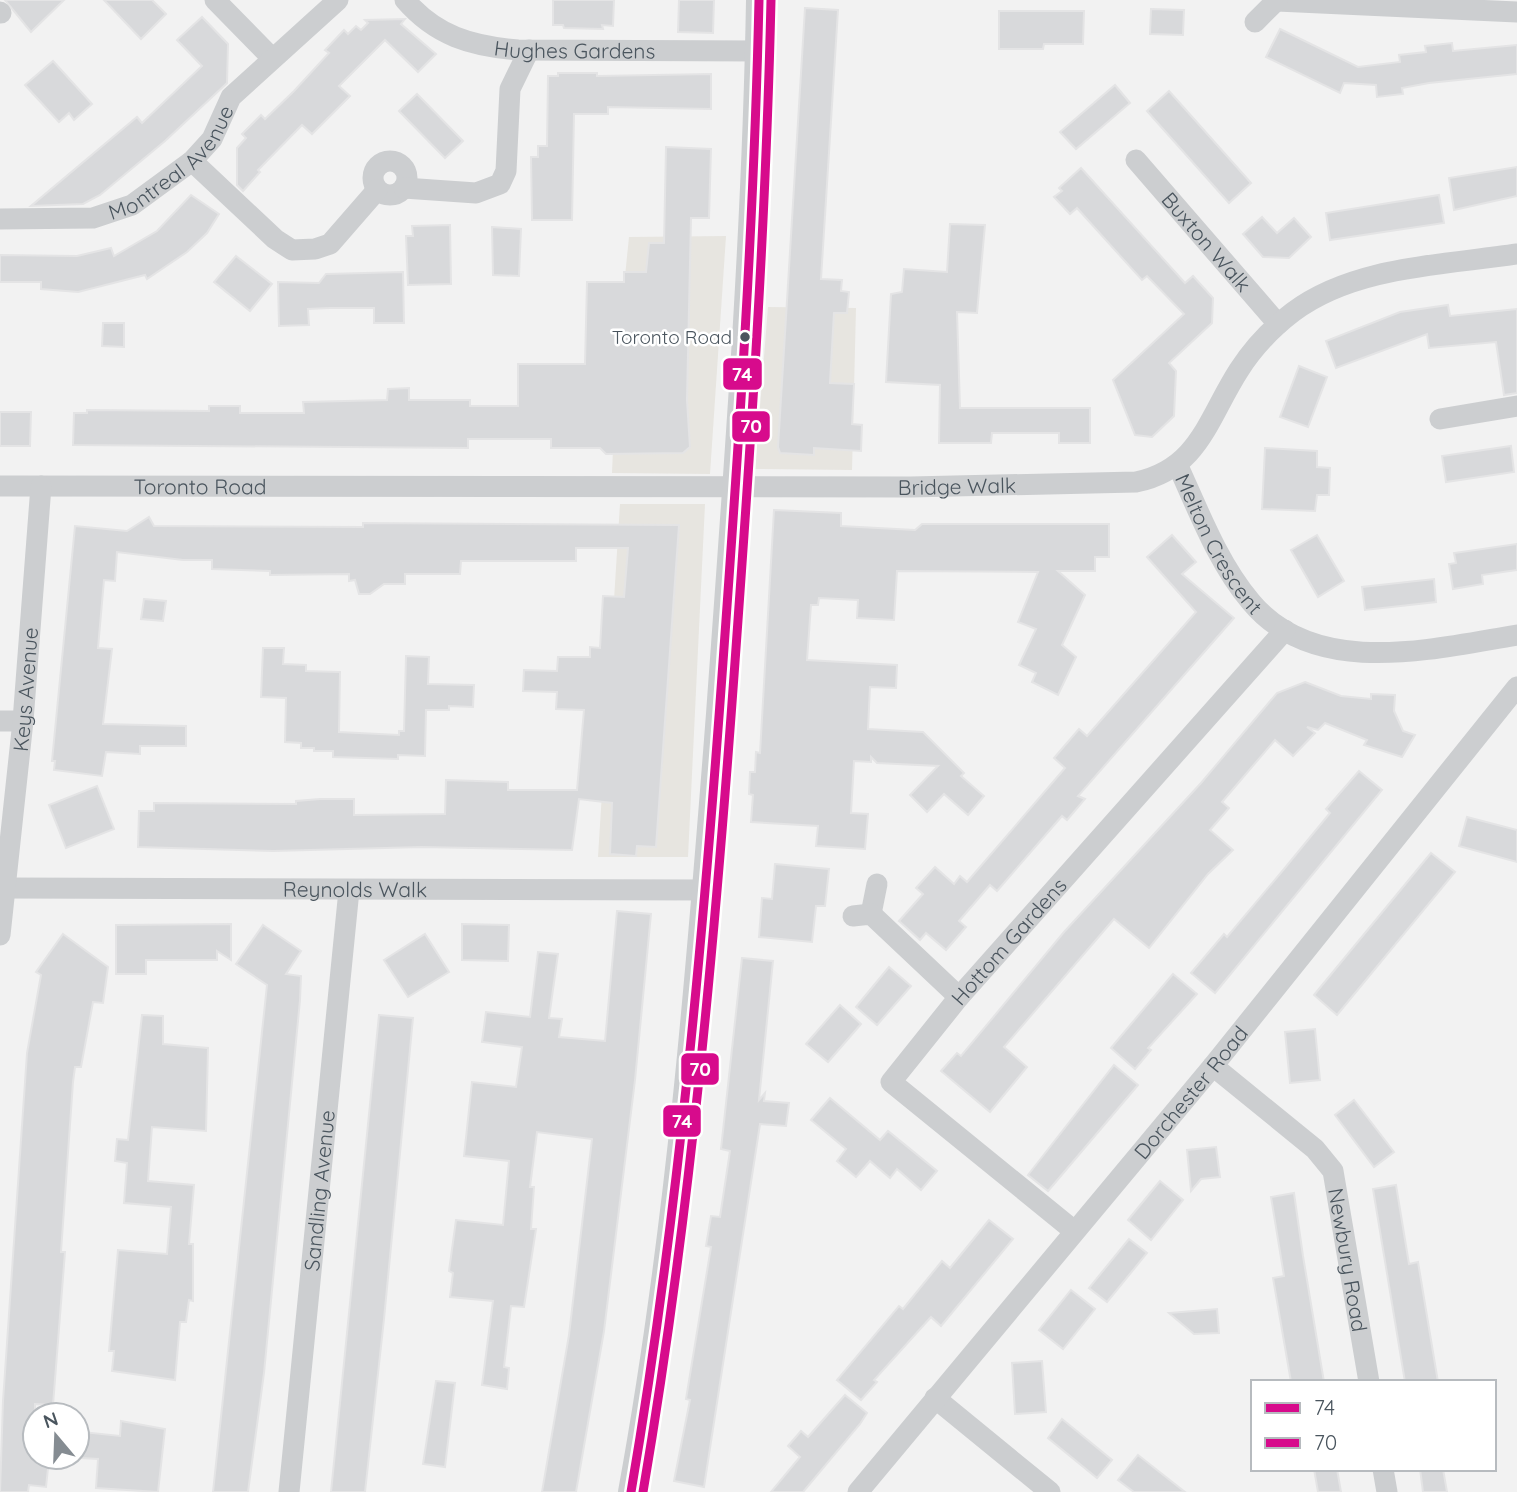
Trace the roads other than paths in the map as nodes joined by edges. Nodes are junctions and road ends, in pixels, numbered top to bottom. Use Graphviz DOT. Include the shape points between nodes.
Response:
graph roads {
  1 [pos="215,0"];
  2 [pos="338,0"];
  3 [pos="405,0"];
  4 [pos="760,0"];
  5 [pos="1277,0"];
  6 [pos="1517,12"];
  7 [pos="1255,22"];
  8 [pos="529,50"];
  9 [pos="758,51"];
  10 [pos="272,58"];
  11 [pos="1136,160"];
  12 [pos="192,161"];
  13 [pos="404,188"];
  14 [pos="377,190"];
  15 [pos="0,219"];
  16 [pos="1517,254"];
  17 [pos="1278,324"];
  18 [pos="1517,407"];
  19 [pos="1440,419"];
  20 [pos="1178,466"];
  21 [pos="0,486"];
  22 [pos="41,486"];
  23 [pos="735,487"];
  24 [pos="1285,630"];
  25 [pos="1517,635"];
  26 [pos="1517,688"];
  27 [pos="0,721"];
  28 [pos="23,721"];
  29 [pos="877,884"];
  30 [pos="5,888"];
  31 [pos="349,890"];
  32 [pos="706,890"];
  33 [pos="0,935"];
  34 [pos="959,997"];
  35 [pos="1213,1066"];
  36 [pos="1073,1230"];
  37 [pos="1369,1380"];
  38 [pos="935,1398"];
  39 [pos="1383,1471"];
  40 [pos="289,1492"];
  41 [pos="631,1492"];
  42 [pos="858,1492"];
  43 [pos="1050,1492"];
  44 [pos="1387,1492"];
  1 -- 10 [label="street"];
  2 -- 10 [label="street, Montreal Avenue"];
  3 -- 8 [label="street, Hughes Gardens" via="430,24 457,40"];
  4 -- 9 [label="street"];
  5 -- 6 [label="street"];
  5 -- 7 [label="street"];
  8 -- 9 [label="street, Hughes Gardens"];
  8 -- 13 [label="street" via="510,89 506,172 500,184 476,193"];
  9 -- 23 [label="street"];
  10 -- 12 [label="street, Montreal Avenue" via="231,97 212,139"];
  11 -- 17 [label="street, Buxton Walk"];
  12 -- 14 [label="street" via="292,250 333,242"];
  12 -- 15 [label="street, Montreal Avenue" via="120,211 84,218"];
  13 -- 14 [label="street" via="391,195"];
  13 -- 14 [label="street" via="407,172 388,160 372,175"];
  16 -- 17 [label="street, Melton Crescent" via="1356,281 1312,299"];
  17 -- 20 [label="street, Melton Crescent" via="1240,368 1195,448"];
  18 -- 19 [label="street"];
  20 -- 23 [label="street, Bridge Walk" via="1146,480 1115,484"];
  20 -- 24 [label="street, Melton Crescent" via="1235,579 1262,614"];
  21 -- 22 [label="street, Toronto Road"];
  22 -- 23 [label="street, Toronto Road"];
  22 -- 28 [label="street, Keys Avenue"];
  23 -- 32 [label="street"];
  24 -- 25 [label="street, Melton Crescent" via="1315,644 1361,652 1412,652"];
  24 -- 34 [label="street, Hottom Gardens"];
  26 -- 35 [label="street, Dorchester Road"];
  27 -- 28 [label="street"];
  28 -- 30 [label="street, Keys Avenue"];
  29 -- 34 [label="street" via="862,915"];
  30 -- 31 [label="street, Reynolds Walk"];
  30 -- 33 [label="street, Keys Avenue"];
  31 -- 32 [label="street, Reynolds Walk"];
  31 -- 40 [label="street, Sandling Avenue"];
  32 -- 41 [label="street" via="688,1083 652,1367"];
  34 -- 36 [label="street, Hottom Gardens" via="891,1082"];
  35 -- 36 [label="street, Dorchester Road"];
  35 -- 37 [label="street, Newbury Road" via="1315,1149 1333,1171"];
  36 -- 38 [label="street, Dorchester Road"];
  38 -- 42 [label="street, Dorchester Road"];
  38 -- 43 [label="street"];
  39 -- 44 [label="street"];
}
